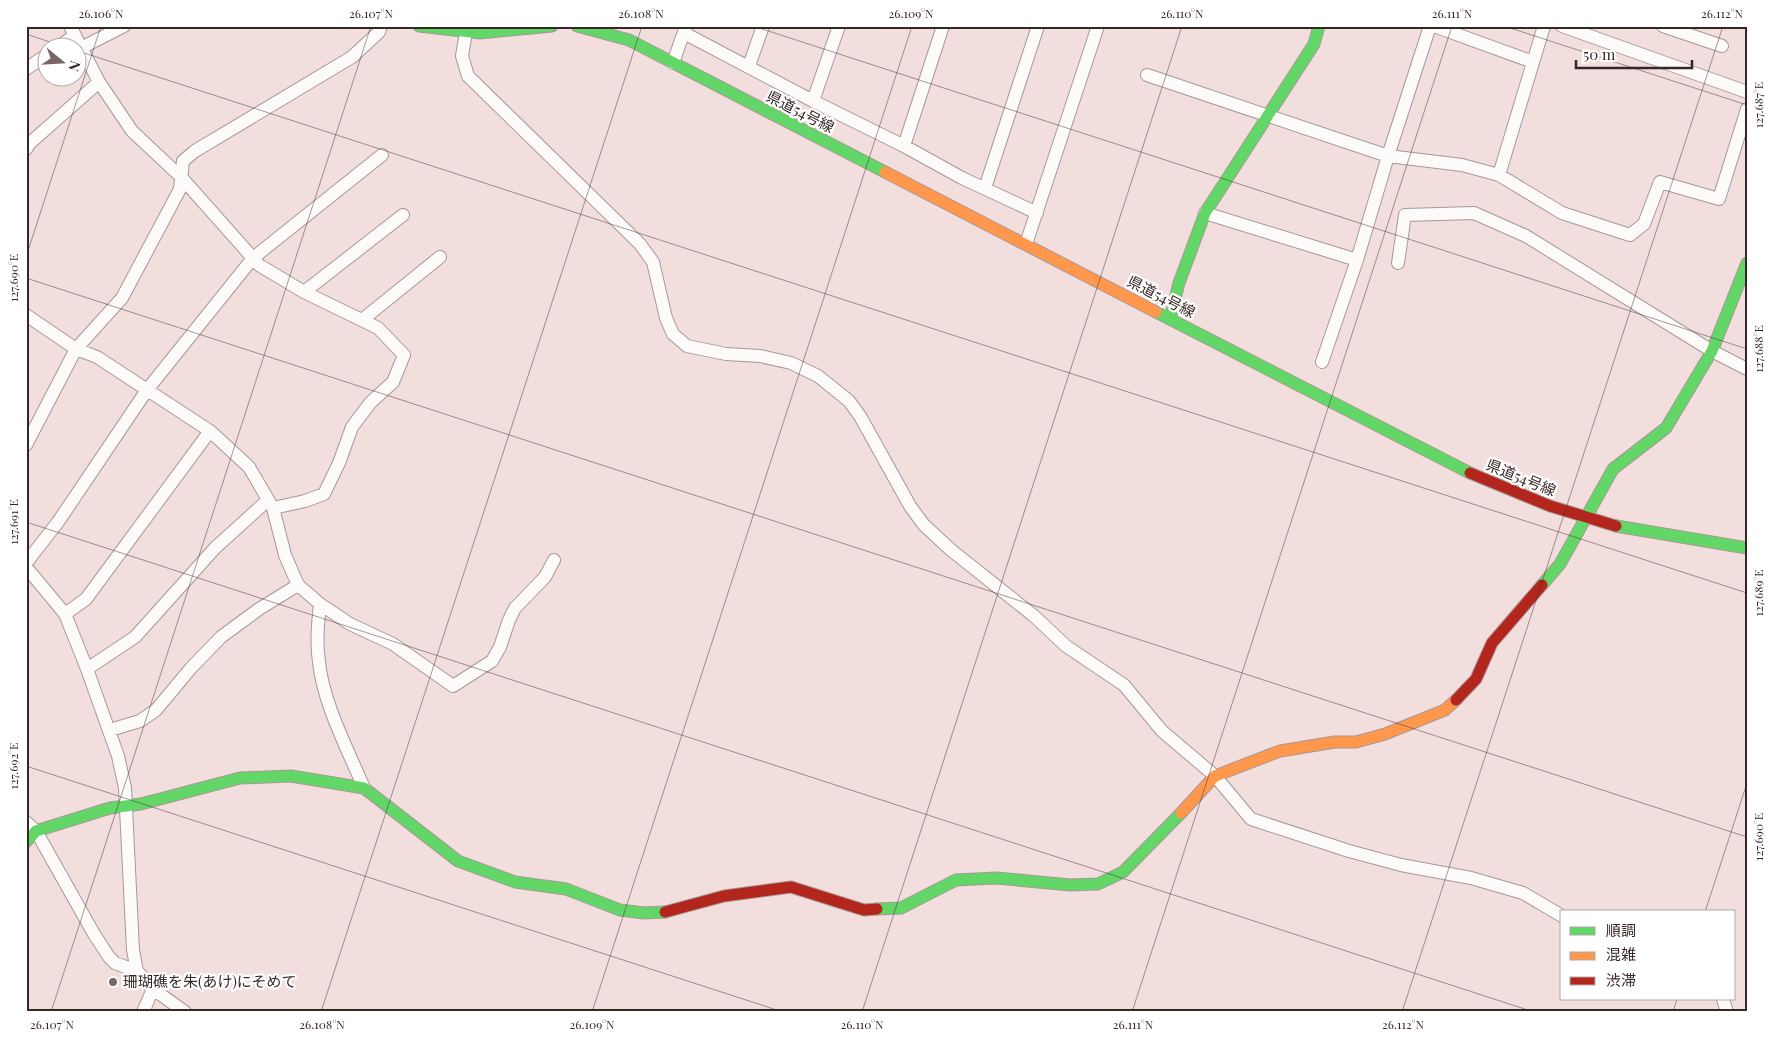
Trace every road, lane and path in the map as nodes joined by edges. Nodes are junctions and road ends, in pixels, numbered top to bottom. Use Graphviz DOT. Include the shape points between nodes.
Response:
graph roads {
  1 [pos="124,26"];
  2 [pos="380,26"];
  3 [pos="419,26"];
  4 [pos="552,26"];
  5 [pos="578,26"];
  6 [pos="762,26"];
  7 [pos="839,26"];
  8 [pos="943,26"];
  9 [pos="1038,26"];
  10 [pos="1098,26"];
  11 [pos="1319,26"];
  12 [pos="1430,26"];
  13 [pos="1434,26"];
  14 [pos="1544,26"];
  15 [pos="1562,26"];
  16 [pos="1663,26"];
  17 [pos="685,29"];
  18 [pos="466,32"];
  19 [pos="88,44"];
  20 [pos="1722,46"];
  21 [pos="38,61"];
  22 [pos="88,61"];
  23 [pos="1533,62"];
  24 [pos="673,63"];
  25 [pos="749,66"];
  26 [pos="26,69"];
  27 [pos="1147,75"];
  28 [pos="99,82"];
  29 [pos="1747,92"];
  30 [pos="813,101"];
  31 [pos="1747,109"];
  32 [pos="1267,116"];
  33 [pos="904,146"];
  34 [pos="26,149"];
  35 [pos="382,155"];
  36 [pos="1388,156"];
  37 [pos="1498,175"];
  38 [pos="181,177"];
  39 [pos="985,188"];
  40 [pos="1037,213"];
  41 [pos="1205,213"];
  42 [pos="403,215"];
  43 [pos="1026,244"];
  44 [pos="440,257"];
  45 [pos="252,258"];
  46 [pos="1357,260"];
  47 [pos="1398,263"];
  48 [pos="1747,263"];
  49 [pos="304,292"];
  50 [pos="26,315"];
  51 [pos="1170,319"];
  52 [pos="362,320"];
  53 [pos="76,349"];
  54 [pos="1712,350"];
  55 [pos="1322,362"];
  56 [pos="1747,369"];
  57 [pos="147,390"];
  58 [pos="210,431"];
  59 [pos="26,445"];
  60 [pos="271,504"];
  61 [pos="1586,518"];
  62 [pos="1747,548"];
  63 [pos="554,560"];
  64 [pos="26,563"];
  65 [pos="26,567"];
  66 [pos="298,585"];
  67 [pos="320,604"];
  68 [pos="65,614"];
  69 [pos="88,669"];
  70 [pos="110,730"];
  71 [pos="1215,776"];
  72 [pos="364,788"];
  73 [pos="125,806"];
  74 [pos="26,822"];
  75 [pos="36,831"];
  76 [pos="26,842"];
  77 [pos="1560,915"];
  78 [pos="137,971"];
  79 [pos="153,989"];
  80 [pos="1723,1000"];
  81 [pos="143,1012"];
  82 [pos="185,1012"];
  83 [pos="1727,1012"];
  1 -- 19 [label="street"];
  2 -- 38 [label="street" via="379,32 352,57 195,151 183,161"];
  3 -- 18 [label="street"];
  4 -- 18 [label="street"];
  5 -- 24 [label="street, 県道54号線" via="630,40"];
  6 -- 25 [label="street"];
  7 -- 30 [label="street"];
  8 -- 33 [label="street"];
  9 -- 39 [label="street"];
  10 -- 40 [label="street"];
  11 -- 32 [label="street" via="1314,44"];
  12 -- 36 [label="street"];
  13 -- 23 [label="street"];
  14 -- 23 [label="street"];
  15 -- 29 [label="street"];
  16 -- 20 [label="street"];
  17 -- 24 [label="street"];
  17 -- 25 [label="street"];
  18 -- 71 [label="street" via="462,56 468,76 640,244 653,262 673,334 687,346 791,363 818,376 848,401 860,416 924,525 1066,646 1124,686 1162,731"];
  21 -- 26 [label="street"];
  22 -- 28 [label="street"];
  23 -- 37 [label="street"];
  24 -- 43 [label="street, 県道54号線"];
  25 -- 30 [label="street"];
  27 -- 32 [label="street"];
  28 -- 34 [label="street"];
  28 -- 38 [label="street" via="132,131"];
  30 -- 33 [label="street"];
  31 -- 37 [label="street" via="1719,199 1660,182 1644,224 1630,235 1562,213"];
  32 -- 36 [label="street"];
  32 -- 41 [label="street"];
  33 -- 39 [label="street"];
  35 -- 45 [label="street"];
  36 -- 37 [label="street" via="1462,165"];
  36 -- 46 [label="street"];
  38 -- 45 [label="street"];
  38 -- 53 [label="street" via="180,189 122,298"];
  39 -- 40 [label="street"];
  40 -- 43 [label="street"];
  41 -- 46 [label="street"];
  41 -- 51 [label="street" via="1179,283"];
  42 -- 49 [label="street"];
  43 -- 51 [label="street, 県道54号線"];
  44 -- 52 [label="street"];
  45 -- 49 [label="street"];
  45 -- 57 [label="street"];
  46 -- 55 [label="street"];
  47 -- 54 [label="street" via="1405,215 1474,213 1526,236"];
  48 -- 54 [label="street"];
  49 -- 52 [label="street"];
  50 -- 53 [label="street"];
  51 -- 61 [label="street, 県道54号線" via="1447,462 1505,489"];
  52 -- 60 [label="street" via="378,328 404,354 393,382 371,402 352,427 324,494 305,501"];
  53 -- 57 [label="street" via="96,357"];
  53 -- 59 [label="street"];
  54 -- 56 [label="street"];
  54 -- 61 [label="street" via="1666,428 1613,469"];
  57 -- 58 [label="street"];
  57 -- 64 [label="street" via="58,522"];
  58 -- 60 [label="street" via="250,467"];
  58 -- 68 [label="street" via="86,598"];
  60 -- 66 [label="street" via="285,555"];
  60 -- 69 [label="street" via="215,548 135,637"];
  61 -- 62 [label="street, 県道54号線" via="1644,532"];
  61 -- 71 [label="street" via="1560,564 1492,643 1476,678 1466,691 1445,710 1356,742 1280,750"];
  63 -- 67 [label="street" via="545,577 515,608 492,661 453,686 393,644 350,624"];
  65 -- 68 [label="street"];
  66 -- 67 [label="street"];
  66 -- 70 [label="street" via="222,637 156,710 140,721"];
  67 -- 72 [label="street" via="317,626 319,662 326,695"];
  68 -- 69 [label="street"];
  69 -- 70 [label="street"];
  70 -- 73 [label="street" via="125,788"];
  71 -- 72 [label="street" via="1123,872 1098,884 1070,885 996,878 956,880 901,908 864,910 791,887 724,896 664,912 620,910 566,889 515,882 458,861"];
  71 -- 77 [label="street" via="1251,819 1349,851 1471,878 1523,894"];
  72 -- 73 [label="street" via="291,776 240,778"];
  73 -- 75 [label="street"];
  73 -- 78 [label="street"];
  74 -- 75 [label="street"];
  75 -- 76 [label="street"];
  75 -- 78 [label="street" via="109,957 115,963"];
  78 -- 79 [label="street"];
  79 -- 81 [label="street"];
  79 -- 82 [label="street"];
  80 -- 83 [label="street"];
}
